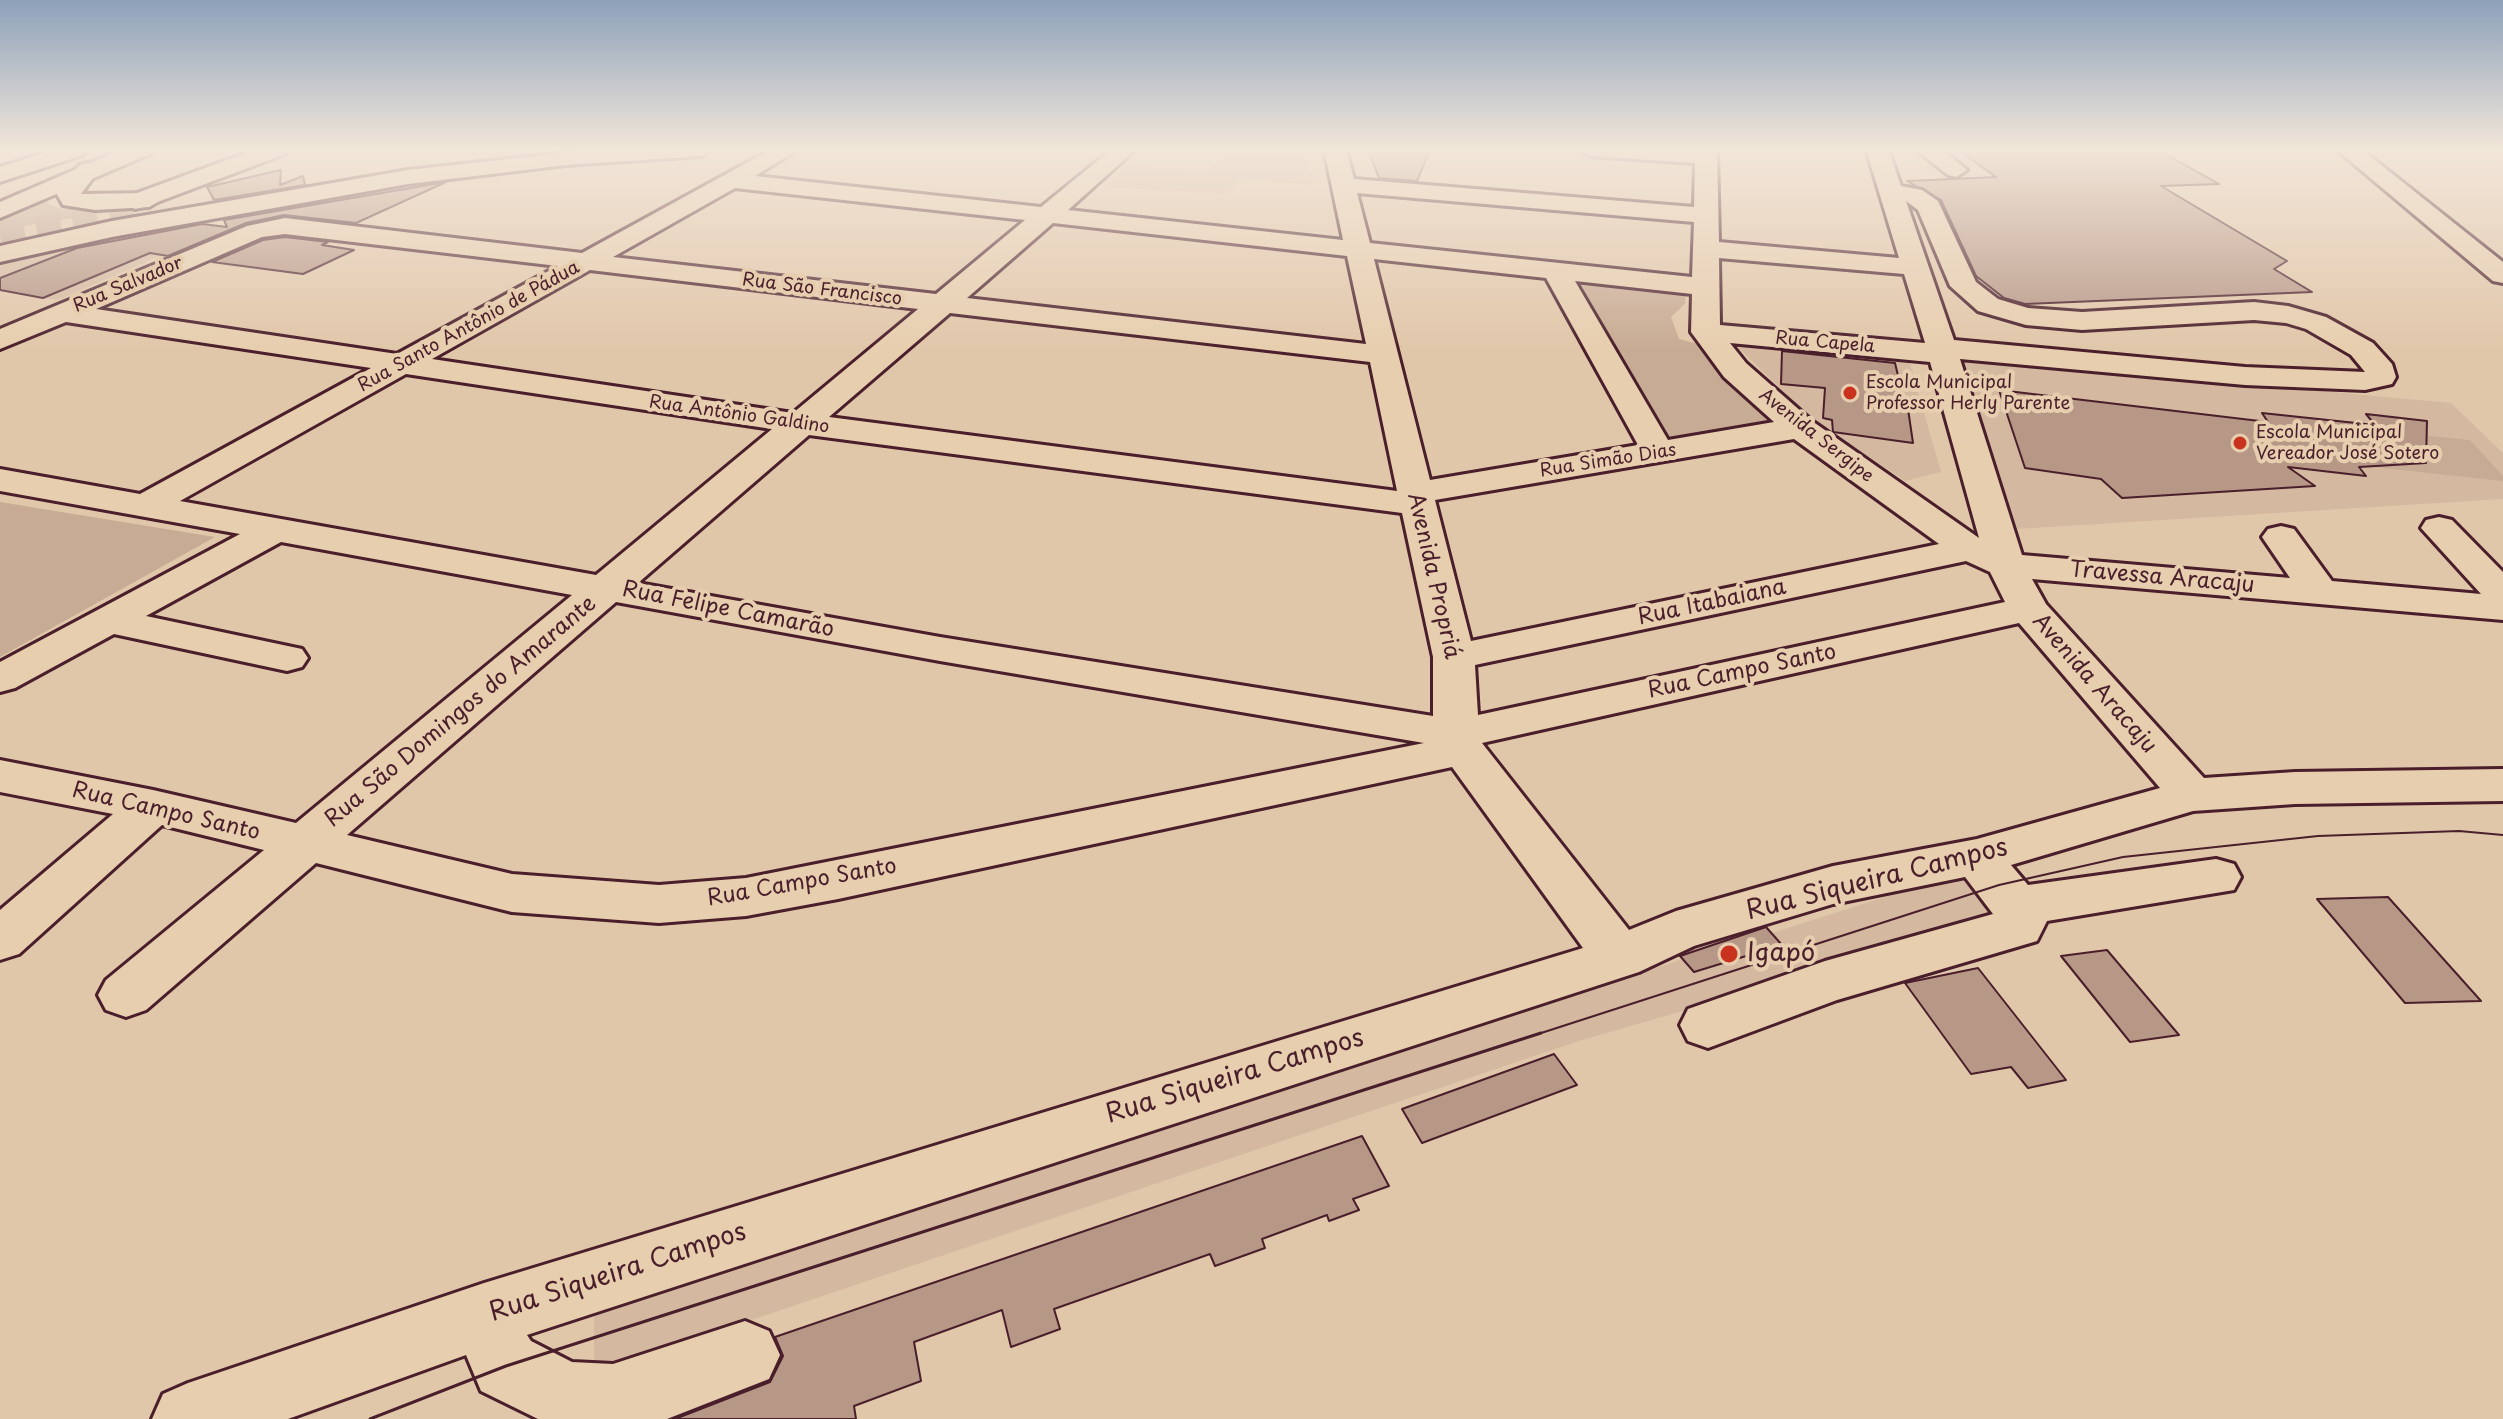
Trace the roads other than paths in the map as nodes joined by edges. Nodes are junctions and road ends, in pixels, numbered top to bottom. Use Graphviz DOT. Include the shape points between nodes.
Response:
graph roads {
  1 [pos="193,215"];
  2 [pos="670,215"];
  3 [pos="1050,215"];
  4 [pos="1062,215"];
  5 [pos="1351,215"];
  6 [pos="1704,215"];
  7 [pos="1898,215"];
  8 [pos="1933,215"];
  9 [pos="2429,215"];
  10 [pos="214,223"];
  11 [pos="112,229"];
  12 [pos="259,230"];
  13 [pos="0,247"];
  14 [pos="1359,248"];
  15 [pos="1707,249"];
  16 [pos="0,254"];
  17 [pos="583,262"];
  18 [pos="1916,267"];
  19 [pos="1555,270"];
  20 [pos="2503,275"];
  21 [pos="1705,287"];
  22 [pos="944,305"];
  23 [pos="62,313"];
  24 [pos="1706,332"];
  25 [pos="0,340"];
  26 [pos="1942,350"];
  27 [pos="1383,355"];
  28 [pos="402,365"];
  29 [pos="803,424"];
  30 [pos="1800,428"];
  31 [pos="1659,453"];
  32 [pos="0,480"];
  33 [pos="1416,498"];
  34 [pos="149,504"];
  35 [pos="2439,528"];
  36 [pos="275,530"];
  37 [pos="2281,537"];
  38 [pos="1988,557"];
  39 [pos="610,588"];
  40 [pos="2318,590"];
  41 [pos="2503,594"];
  42 [pos="2503,608"];
  43 [pos="2028,609"];
  44 [pos="107,620"];
  45 [pos="1454,657"];
  46 [pos="287,658"];
  47 [pos="0,679"];
  48 [pos="1459,742"];
  49 [pos="0,776"];
  50 [pos="2503,785"];
  51 [pos="2295,788"];
  52 [pos="2192,795"];
  53 [pos="153,806"];
  54 [pos="2503,808"];
  55 [pos="302,844"];
  56 [pos="1977,857"];
  57 [pos="2216,877"];
  58 [pos="2018,906"];
  59 [pos="0,940"];
  60 [pos="1620,957"];
  61 [pos="126,995"];
  62 [pos="1708,1025"];
  63 [pos="484,1316"];
  64 [pos="745,1355"];
  65 [pos="188,1419"];
  1 -- 11 [label="main road"];
  2 -- 17 [label="main road, Rua Santo Antônio de Pádua"];
  3 -- 22 [label="main road, Rua São Domingos do Amarante"];
  4 -- 14 [label="main road"];
  5 -- 14 [label="main road, Avenida Propriá"];
  6 -- 15 [label="main road"];
  7 -- 18 [label="main road, Avenida Aracaju"];
  8 -- 26 [label="main road, Rua Capela" via="1964,286 1988,305 2026,316 2082,321 2238,311 2288,315 2316,323 2362,349 2381,377 2365,381 2245,376"];
  9 -- 20 [label="main road"];
  10 -- 12 [label="main road, Rua São Francisco"];
  11 -- 13 [label="main road"];
  11 -- 16 [label="main road"];
  12 -- 17 [label="main road, Rua São Francisco" via="290,227"];
  12 -- 23 [label="main road, Rua Salvador"];
  14 -- 19 [label="main road"];
  14 -- 27 [label="main road, Avenida Propriá"];
  15 -- 18 [label="main road"];
  15 -- 21 [label="main road"];
  17 -- 22 [label="main road, Rua São Francisco"];
  17 -- 28 [label="main road, Rua Santo Antônio de Pádua"];
  18 -- 26 [label="main road, Avenida Aracaju"];
  19 -- 21 [label="main road"];
  19 -- 31 [label="main road"];
  21 -- 24 [label="main road"];
  22 -- 27 [label="main road, Rua São Francisco"];
  22 -- 29 [label="main road, Rua São Domingos do Amarante"];
  23 -- 25 [label="main road, Rua Salvador"];
  23 -- 28 [label="main road, Rua Antônio Galdino"];
  24 -- 26 [label="main road, Rua Capela"];
  24 -- 30 [label="main road, Avenida Sergipe" via="1735,370"];
  26 -- 38 [label="main road, Avenida Aracaju"];
  27 -- 33 [label="main road, Avenida Propriá"];
  28 -- 29 [label="main road, Rua Antônio Galdino"];
  28 -- 34 [label="main road, Rua Santo Antônio de Pádua"];
  29 -- 33 [label="main road, Rua Antônio Galdino"];
  29 -- 39 [label="main road, Rua São Domingos do Amarante"];
  30 -- 31 [label="main road, Rua Simão Dias"];
  30 -- 38 [label="main road, Avenida Sergipe"];
  31 -- 33 [label="main road, Rua Simão Dias"];
  32 -- 34 [label="main road, Rua Felipe Camarão"];
  33 -- 45 [label="main road, Avenida Propriá"];
  34 -- 36 [label="main road, Rua Felipe Camarão"];
  35 -- 41 [label="main road"];
  36 -- 39 [label="main road, Rua Felipe Camarão"];
  36 -- 44 [label="main road"];
  37 -- 40 [label="main road"];
  38 -- 40 [label="main road, Travessa Aracaju"];
  38 -- 43 [label="main road, Avenida Aracaju"];
  38 -- 45 [label="main road, Rua Itabaiana"];
  39 -- 48 [label="main road, Rua Felipe Camarão"];
  39 -- 55 [label="main road, Rua São Domingos do Amarante"];
  40 -- 42 [label="main road, Travessa Aracaju"];
  43 -- 48 [label="main road, Rua Campo Santo"];
  43 -- 52 [label="main road, Avenida Aracaju"];
  44 -- 46 [label="main road"];
  44 -- 47 [label="main road"];
  45 -- 48 [label="main road, Avenida Propriá"];
  48 -- 55 [label="main road, Rua Campo Santo" via="746,897 673,903 512,893"];
  48 -- 60 [label="main road"];
  49 -- 53 [label="main road, Rua Campo Santo"];
  50 -- 51 [label="main road, Rua Siqueira Campos"];
  51 -- 52 [label="main road, Rua Siqueira Campos"];
  51 -- 54 [label="main road, Rua Siqueira Campos"];
  52 -- 56 [label="main road, Rua Siqueira Campos"];
  53 -- 55 [label="main road, Rua Campo Santo"];
  53 -- 59 [label="main road"];
  55 -- 61 [label="main road, Rua São Domingos do Amarante"];
  56 -- 58 [label="main road"];
  56 -- 60 [label="main road, Rua Siqueira Campos" via="1833,885 1676,931"];
  57 -- 58 [label="main road"];
  58 -- 62 [label="main road" via="2024,917 2018,927 1825,982"];
  60 -- 63 [label="main road, Rua Siqueira Campos"];
  63 -- 64 [label="main road" via="506,1366 567,1396 589,1400 650,1390"];
  63 -- 65 [label="main road, Rua Siqueira Campos"];
}
